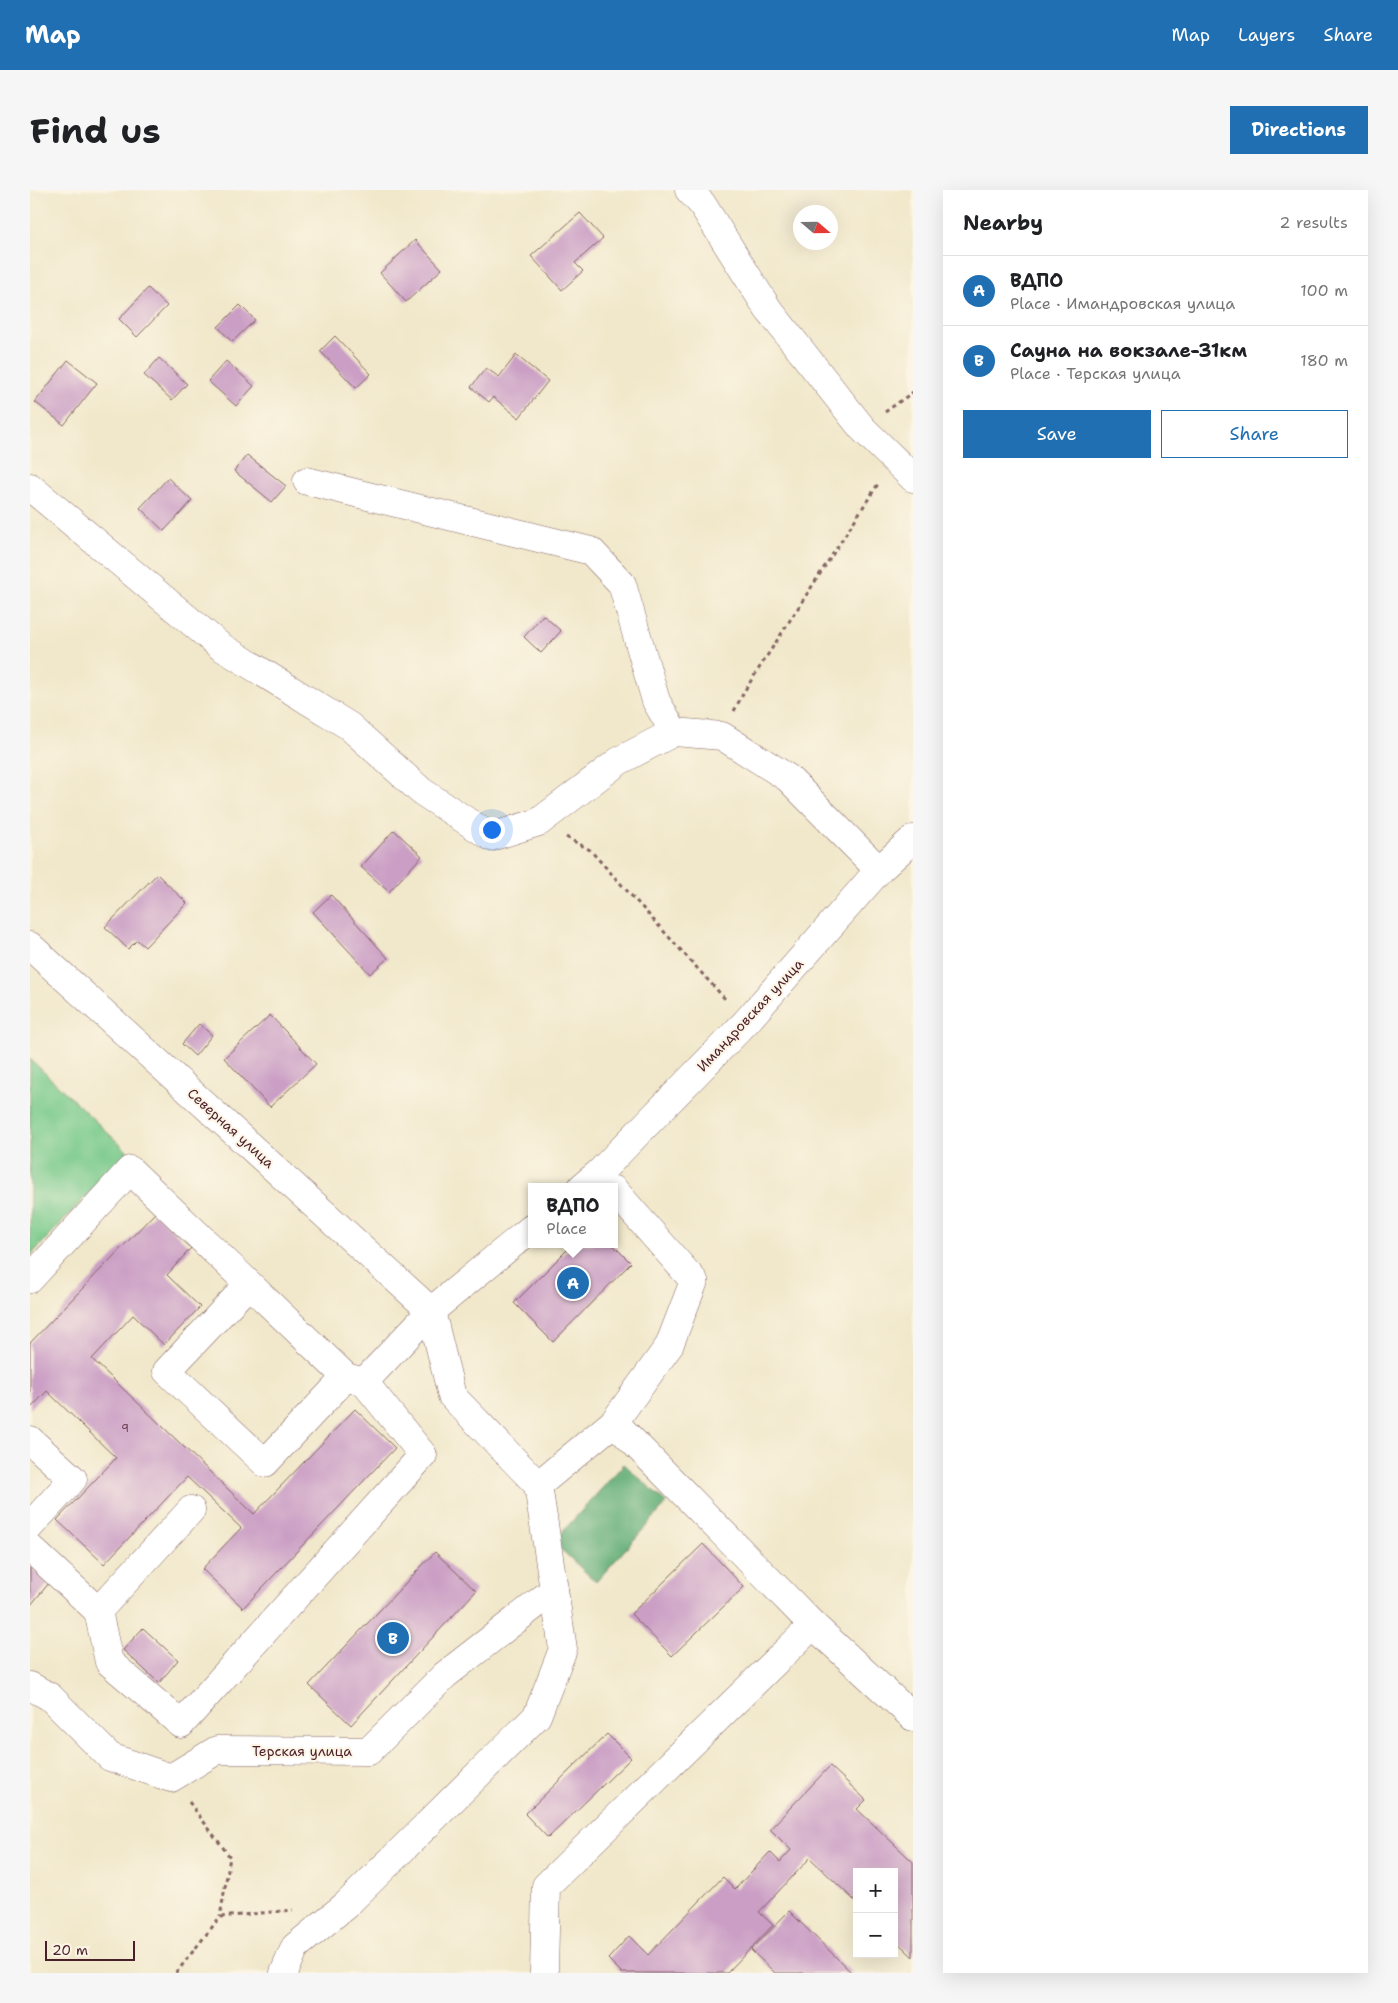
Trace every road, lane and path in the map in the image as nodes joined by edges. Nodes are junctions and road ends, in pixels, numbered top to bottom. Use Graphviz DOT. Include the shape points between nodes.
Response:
graph roads {
  1 [pos="690,190"];
  2 [pos="904,469"];
  3 [pos="307,481"];
  4 [pos="30,487"];
  5 [pos="674,732"];
  6 [pos="722,736"];
  7 [pos="539,822"];
  8 [pos="913,838"];
  9 [pos="879,870"];
  10 [pos="31,948"];
  11 [pos="746,1022"];
  12 [pos="603,1183"];
  13 [pos="618,1201"];
  14 [pos="528,1231"];
  15 [pos="30,1279"];
  16 [pos="249,1284"];
  17 [pos="432,1311"];
  18 [pos="355,1380"];
  19 [pos="614,1422"];
  20 [pos="30,1440"];
  21 [pos="538,1485"];
  22 [pos="191,1510"];
  23 [pos="30,1526"];
  24 [pos="30,1548"];
  25 [pos="554,1590"];
  26 [pos="98,1611"];
  27 [pos="813,1625"];
  28 [pos="30,1686"];
  29 [pos="913,1717"];
  30 [pos="171,1778"];
  31 [pos="298,1910"];
  32 [pos="220,1917"];
  33 [pos="176,1973"];
  34 [pos="284,1973"];
  35 [pos="544,1973"];
  1 -- 2 [label="street" via="768,309 862,428"];
  2 -- 6 [label="path" via="745,690"];
  3 -- 5 [label="street" via="591,551 622,584 656,701"];
  4 -- 7 [label="street" via="220,646 349,726 421,791 491,837"];
  5 -- 6 [label="street"];
  5 -- 7 [label="street" via="619,761"];
  6 -- 9 [label="street" via="788,778"];
  7 -- 11 [label="path" via="590,850"];
  8 -- 9 [label="street, Имандровская улица"];
  9 -- 11 [label="street, Имандровская улица"];
  10 -- 17 [label="street, Северная улица"];
  11 -- 12 [label="street, Имандровская улица"];
  13 -- 19 [label="street" via="694,1281 669,1346"];
  14 -- 17 [label="street"];
  15 -- 16 [label="street" via="130,1170"];
  16 -- 18 [label="street"];
  16 -- 18 [label="street" via="167,1371 264,1463"];
  17 -- 18 [label="street"];
  17 -- 21 [label="street" via="452,1396"];
  18 -- 26 [label="street" via="423,1455 181,1724 109,1662"];
  19 -- 21 [label="street"];
  19 -- 27 [label="street"];
  20 -- 23 [label="street" via="73,1479"];
  21 -- 25 [label="street"];
  22 -- 26 [label="street"];
  24 -- 26 [label="street"];
  25 -- 30 [label="street, Терская улица" via="445,1675 369,1751 217,1750"];
  25 -- 34 [label="street" via="562,1649 537,1716 346,1905 295,1947"];
  27 -- 29 [label="street"];
  27 -- 35 [label="street" via="546,1886"];
  28 -- 30 [label="street" via="50,1696 110,1757"];
  30 -- 32 [label="path" via="230,1857"];
  31 -- 32 [label="path"];
  32 -- 33 [label="path"];
}
